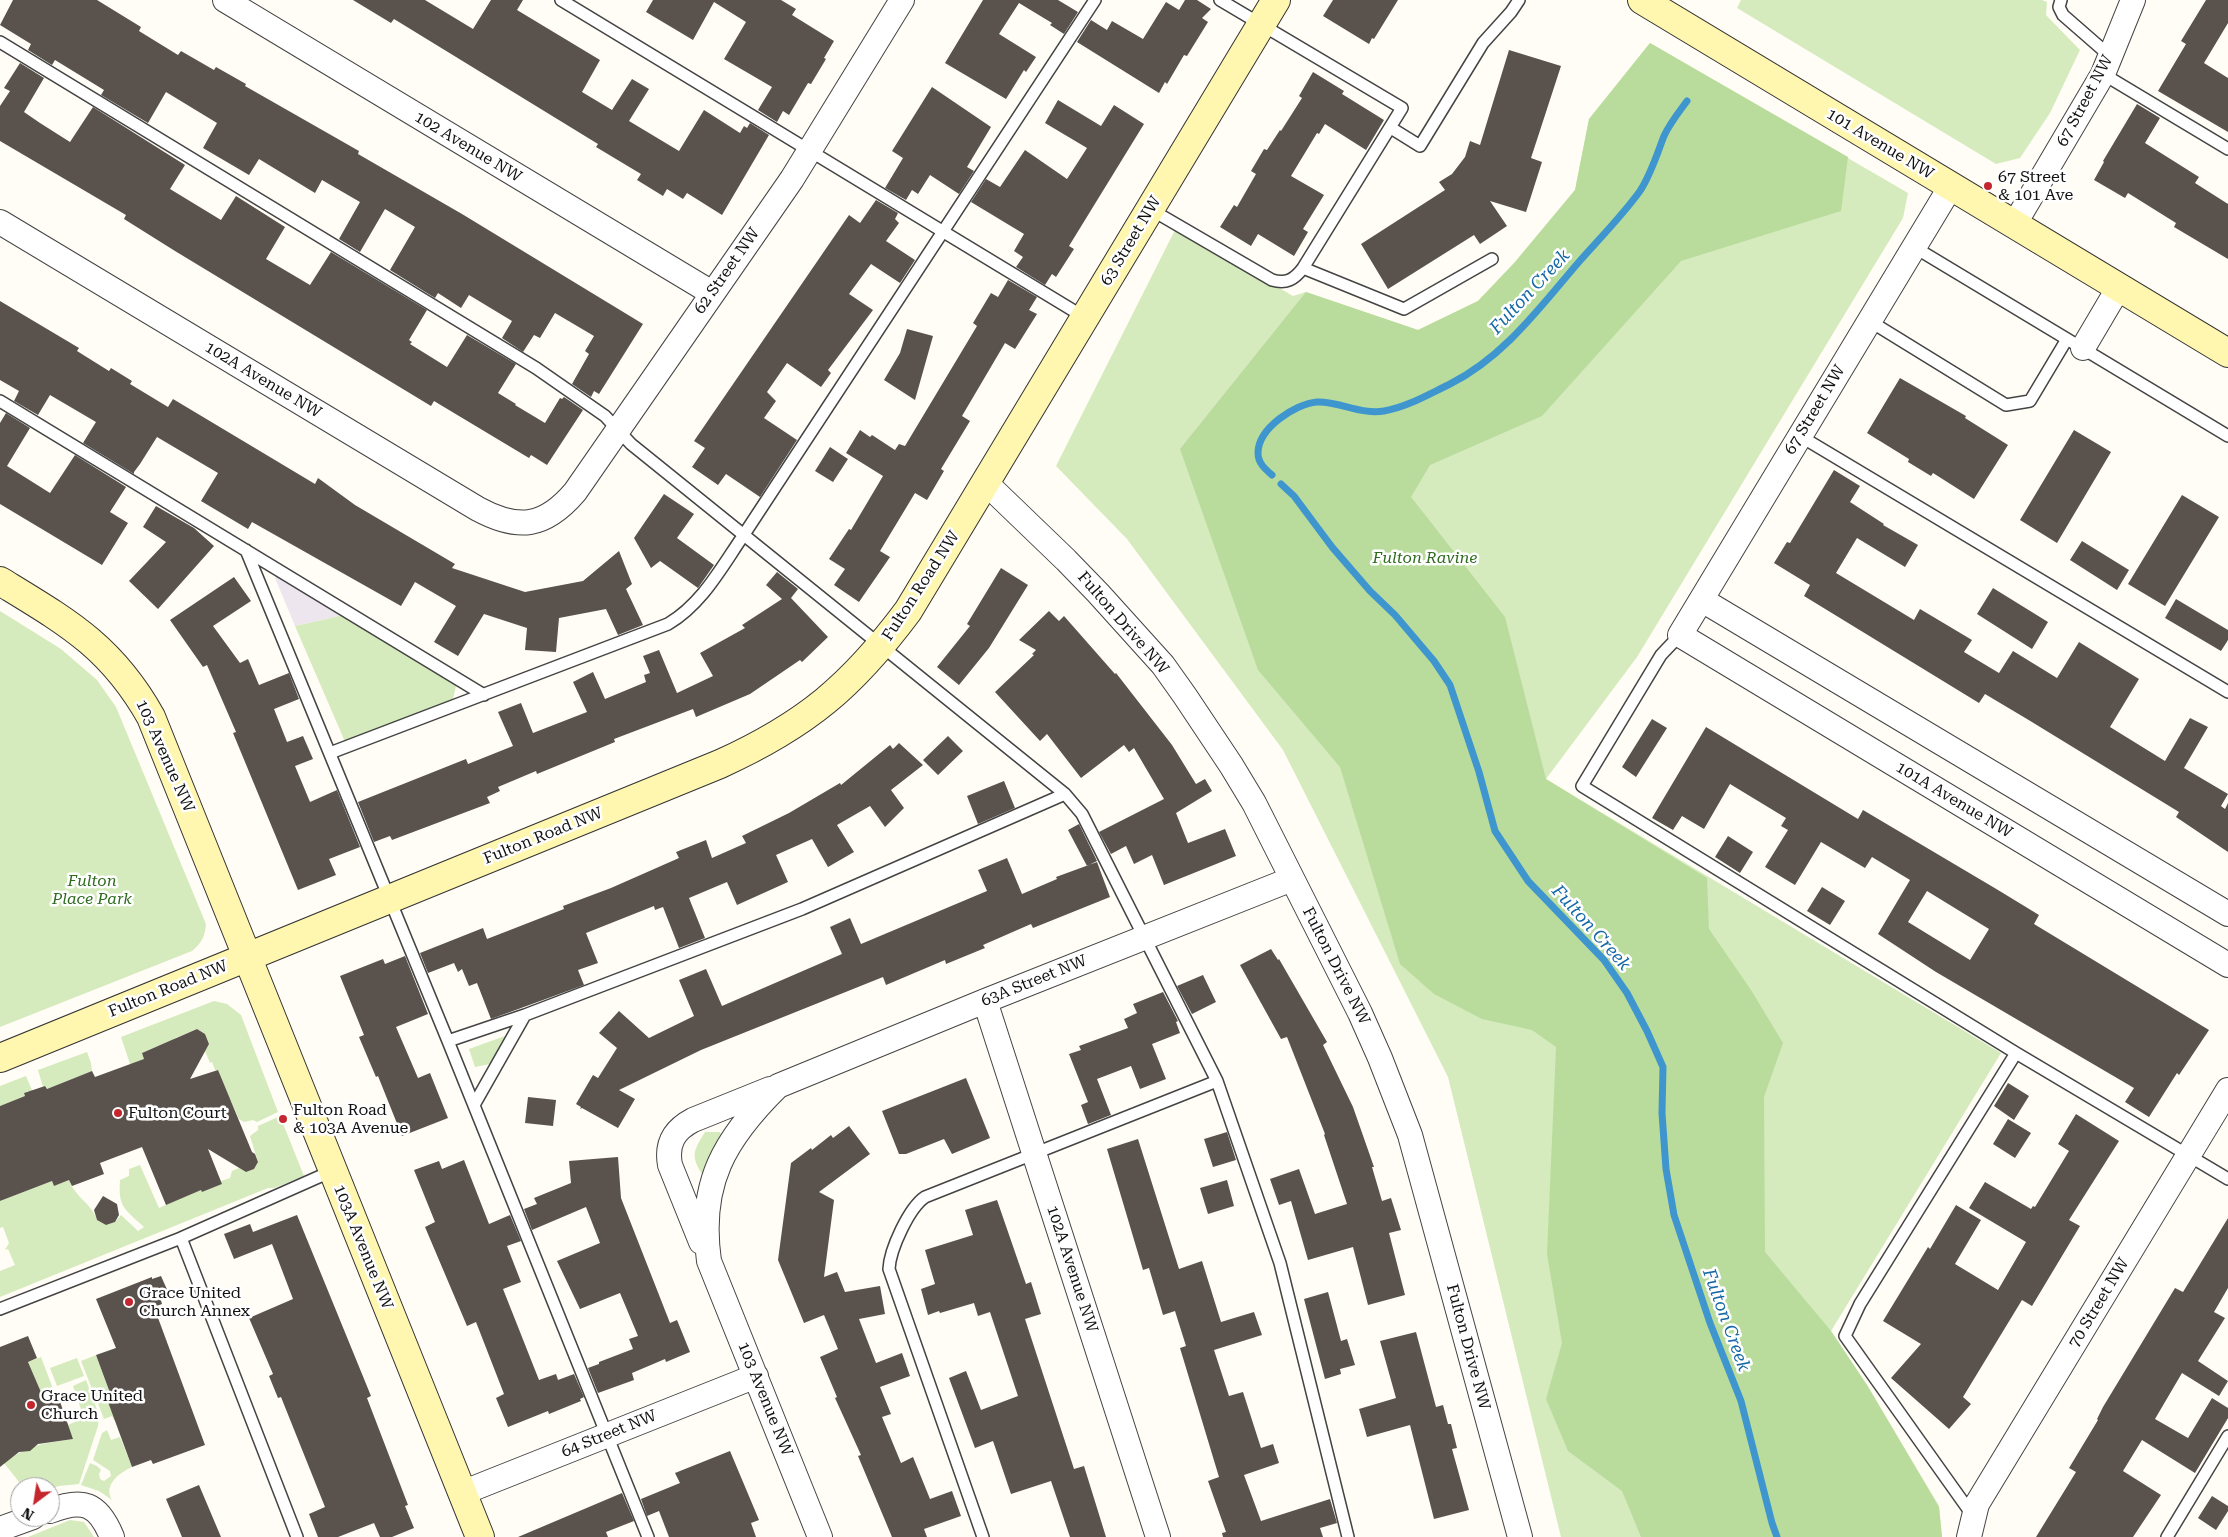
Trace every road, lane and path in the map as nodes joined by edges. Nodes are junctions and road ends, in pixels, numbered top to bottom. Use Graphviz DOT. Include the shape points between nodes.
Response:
graph roads {
  1 [pos="225,0"];
  2 [pos="561,0"];
  3 [pos="1094,0"];
  4 [pos="1220,0"];
  5 [pos="1276,0"];
  6 [pos="1519,0"];
  7 [pos="1642,0"];
  8 [pos="2061,0"];
  9 [pos="2133,0"];
  10 [pos="898,2"];
  11 [pos="1261,25"];
  12 [pos="0,42"];
  13 [pos="2106,65"];
  14 [pos="1390,128"];
  15 [pos="2228,149"];
  16 [pos="810,151"];
  17 [pos="1951,186"];
  18 [pos="1150,209"];
  19 [pos="0,222"];
  20 [pos="2014,224"];
  21 [pos="943,233"];
  22 [pos="1914,247"];
  23 [pos="1492,259"];
  24 [pos="1303,268"];
  25 [pos="2119,287"];
  26 [pos="712,293"];
  27 [pos="1084,317"];
  28 [pos="1868,320"];
  29 [pos="2075,344"];
  30 [pos="2228,353"];
  31 [pos="0,401"];
  32 [pos="618,430"];
  33 [pos="1800,436"];
  34 [pos="2228,436"];
  35 [pos="986,483"];
  36 [pos="531,523"];
  37 [pos="743,536"];
  38 [pos="246,550"];
  39 [pos="0,581"];
  40 [pos="1702,600"];
  41 [pos="1680,635"];
  42 [pos="882,646"];
  43 [pos="2228,692"];
  44 [pos="484,695"];
  45 [pos="330,753"];
  46 [pos="1065,794"];
  47 [pos="1292,879"];
  48 [pos="388,899"];
  49 [pos="2228,914"];
  50 [pos="1144,938"];
  51 [pos="247,957"];
  52 [pos="2228,965"];
  53 [pos="984,1001"];
  54 [pos="525,1015"];
  55 [pos="448,1041"];
  56 [pos="2016,1053"];
  57 [pos="0,1058"];
  58 [pos="1217,1082"];
  59 [pos="778,1086"];
  60 [pos="2228,1090"];
  61 [pos="474,1105"];
  62 [pos="671,1139"];
  63 [pos="1035,1152"];
  64 [pos="724,1154"];
  65 [pos="2189,1156"];
  66 [pos="332,1171"];
  67 [pos="2228,1179"];
  68 [pos="181,1238"];
  69 [pos="710,1261"];
  70 [pos="0,1309"];
  71 [pos="756,1376"];
  72 [pos="606,1434"];
  73 [pos="2228,1436"];
  74 [pos="462,1493"];
  75 [pos="60,1507"];
  76 [pos="1971,1526"];
  77 [pos="112,1537"];
  78 [pos="296,1537"];
  79 [pos="480,1537"];
  80 [pos="648,1537"];
  81 [pos="820,1537"];
  82 [pos="983,1537"];
  83 [pos="1158,1537"];
  84 [pos="1348,1537"];
  85 [pos="1520,1537"];
  86 [pos="2167,1537"];
  1 -- 26 [label="street, 102 Avenue NW"];
  2 -- 16 [label="lane"];
  3 -- 21 [label="lane"];
  4 -- 11 [label="lane"];
  5 -- 11 [label="street, 63 Street NW"];
  6 -- 14 [label="lane" via="1483,43 1420,146"];
  7 -- 17 [label="street, 101 Avenue NW"];
  8 -- 13 [label="lane" via="2059,7 2063,15"];
  9 -- 13 [label="street, 67 Street NW"];
  10 -- 16 [label="street, 62 Street NW"];
  11 -- 14 [label="lane" via="1402,108"];
  11 -- 18 [label="street, 63 Street NW"];
  12 -- 32 [label="lane" via="536,368 605,416"];
  13 -- 15 [label="lane"];
  13 -- 20 [label="street, 67 Street NW"];
  14 -- 24 [label="lane"];
  16 -- 21 [label="lane"];
  16 -- 26 [label="street, 62 Street NW"];
  17 -- 20 [label="street, 101 Avenue NW"];
  17 -- 22 [label="street, 67 Street NW"];
  18 -- 24 [label="lane" via="1272,280 1290,281"];
  18 -- 27 [label="street, 63 Street NW"];
  19 -- 36 [label="street, 102A Avenue NW" via="478,509 507,522"];
  20 -- 25 [label="street, 101 Avenue NW"];
  21 -- 27 [label="lane"];
  21 -- 37 [label="lane"];
  22 -- 28 [label="street, 67 Street NW"];
  22 -- 29 [label="lane"];
  23 -- 24 [label="lane" via="1404,309"];
  25 -- 29 [label="street"];
  25 -- 30 [label="street, 101 Avenue NW"];
  26 -- 32 [label="street, 62 Street NW"];
  27 -- 35 [label="street, 63 Street NW"];
  28 -- 29 [label="lane" via="2006,405 2030,402"];
  28 -- 33 [label="street, 67 Street NW"];
  29 -- 34 [label="lane"];
  31 -- 38 [label="lane"];
  32 -- 36 [label="street, 62 Street NW" via="563,506"];
  32 -- 37 [label="lane"];
  33 -- 40 [label="street, 67 Street NW"];
  33 -- 43 [label="lane"];
  35 -- 42 [label="street, Fulton Road NW" via="908,611"];
  35 -- 47 [label="street, Fulton Drive NW" via="1066,560 1162,666 1232,765"];
  37 -- 42 [label="lane"];
  37 -- 44 [label="lane" via="700,598 680,617"];
  38 -- 44 [label="lane"];
  38 -- 45 [label="lane"];
  39 -- 51 [label="street, 103 Avenue NW" via="79,631 108,657 139,696 159,736"];
  40 -- 41 [label="street, 67 Street NW"];
  40 -- 49 [label="street"];
  41 -- 52 [label="street, 101A Avenue NW"];
  41 -- 56 [label="lane" via="1661,655 1582,786"];
  42 -- 46 [label="lane"];
  42 -- 48 [label="street, Fulton Road NW" via="833,696 768,741 720,764"];
  44 -- 45 [label="lane"];
  45 -- 48 [label="lane"];
  46 -- 50 [label="lane" via="1082,814"];
  46 -- 54 [label="lane" via="802,909"];
  47 -- 50 [label="street, 63A Street NW"];
  47 -- 85 [label="street, Fulton Drive NW" via="1360,1013 1410,1135"];
  48 -- 51 [label="street, Fulton Road NW"];
  48 -- 55 [label="lane"];
  50 -- 53 [label="street, 63A Street NW"];
  50 -- 58 [label="lane"];
  51 -- 57 [label="street, Fulton Road NW"];
  51 -- 66 [label="street, 103A Avenue NW"];
  53 -- 59 [label="street, 63A Street NW"];
  53 -- 63 [label="street, 102A Avenue NW"];
  54 -- 55 [label="lane"];
  54 -- 61 [label="lane"];
  55 -- 61 [label="lane"];
  56 -- 65 [label="lane"];
  56 -- 76 [label="lane" via="1860,1304 1845,1336"];
  58 -- 63 [label="lane"];
  58 -- 84 [label="lane" via="1280,1263"];
  59 -- 62 [label="street, 63A Street NW" via="693,1120"];
  59 -- 64 [label="street, 63A Street NW" via="734,1135"];
  60 -- 65 [label="street, 70 Street NW"];
  61 -- 72 [label="lane"];
  62 -- 69 [label="street, 103 Avenue NW" via="670,1165"];
  63 -- 82 [label="lane" via="917,1202 890,1260 889,1269"];
  63 -- 83 [label="street, 102A Avenue NW"];
  64 -- 69 [label="street, 103 Avenue NW" via="713,1180 706,1213"];
  65 -- 67 [label="lane"];
  65 -- 76 [label="street, 70 Street NW" via="1984,1492"];
  66 -- 68 [label="lane"];
  66 -- 74 [label="street, 103A Avenue NW"];
  68 -- 70 [label="lane"];
  68 -- 78 [label="lane"];
  69 -- 71 [label="street, 103 Avenue NW"];
  71 -- 72 [label="street, 64 Street NW"];
  71 -- 81 [label="street, 103 Avenue NW"];
  72 -- 74 [label="street, 64 Street NW"];
  72 -- 80 [label="lane"];
  73 -- 86 [label="lane"];
  74 -- 79 [label="street, 103A Avenue NW"];
  75 -- 77 [label="street" via="72,1503 90,1508 106,1522"];
}
